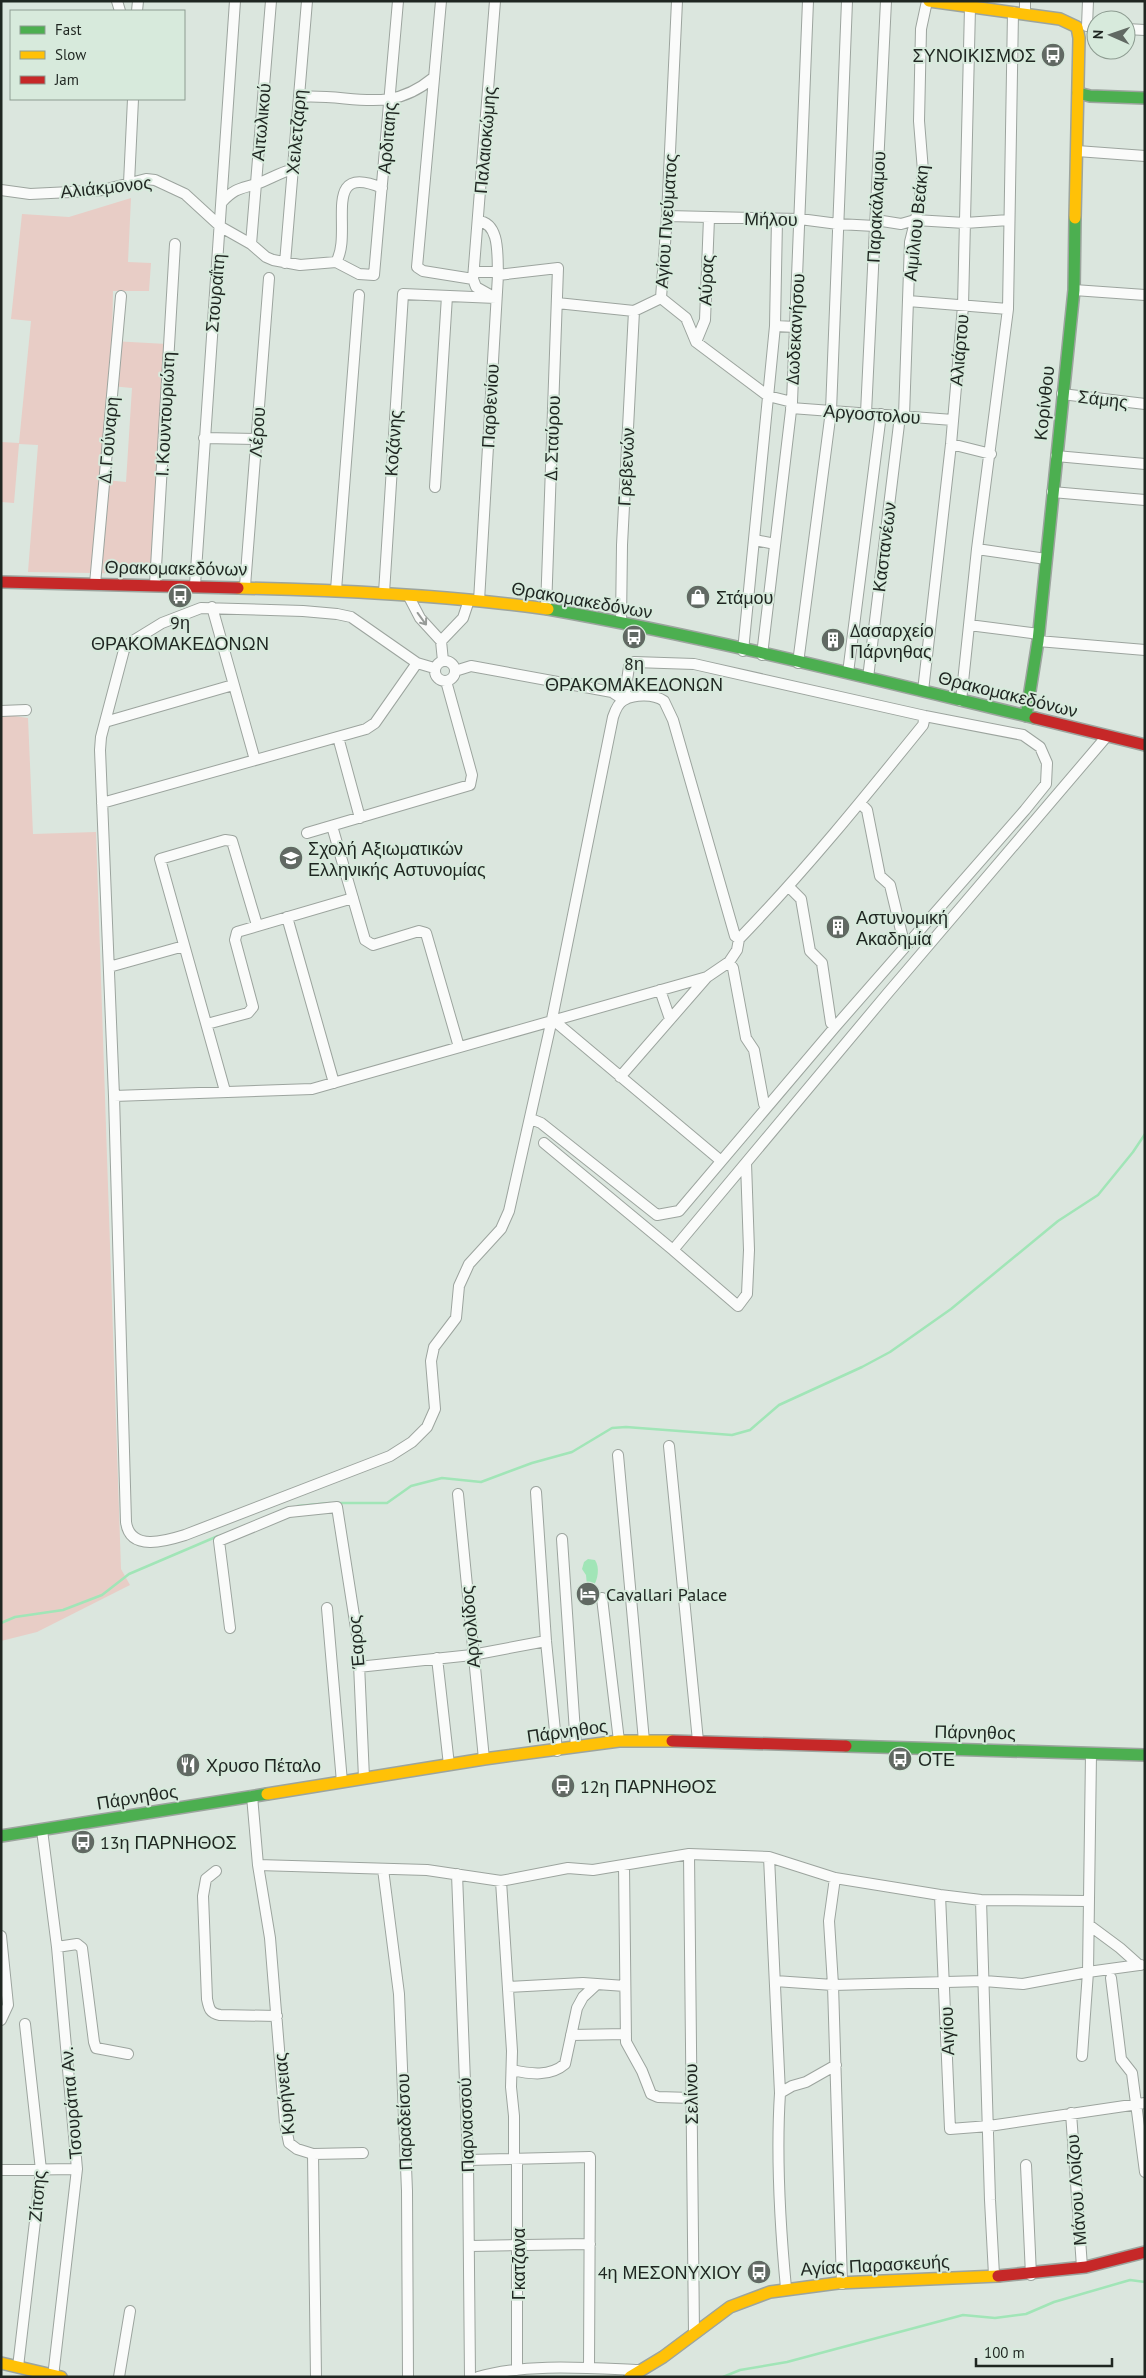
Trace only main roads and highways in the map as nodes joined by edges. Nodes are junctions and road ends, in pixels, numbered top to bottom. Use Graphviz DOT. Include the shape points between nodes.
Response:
graph roads {
  1 [pos="928,1"];
  2 [pos="1086,26"];
  3 [pos="1086,28"];
  4 [pos="1078,93"];
  5 [pos="1145,98"];
  6 [pos="1,582"];
  7 [pos="1026,716"];
  8 [pos="1145,745"];
  9 [pos="1145,1755"];
  10 [pos="1,1836"];
  11 [pos="1145,2252"];
  12 [pos="1,2363"];
  13 [pos="634,2374"];
  14 [pos="56,2376"];
  1 -- 2 [label="main road" via="1060,19"];
  3 -- 4 [label="main road, Κορίνθου" via="1079,38"];
  4 -- 5 [label="main road"];
  4 -- 7 [label="main road, Κορίνθου" via="1074,290 1038,637"];
  6 -- 7 [label="main road, Θρακομακεδόνων" via="336,590 546,609 621,622"];
  7 -- 8 [label="main road, Θρακομακεδόνων"];
  9 -- 10 [label="main road, Πάρνηθος" via="619,1741 484,1759"];
  11 -- 13 [label="main road, Αγίας Παρασκευής" via="1031,2275 786,2288 739,2302"];
  12 -- 14 [label="main road"];
}
